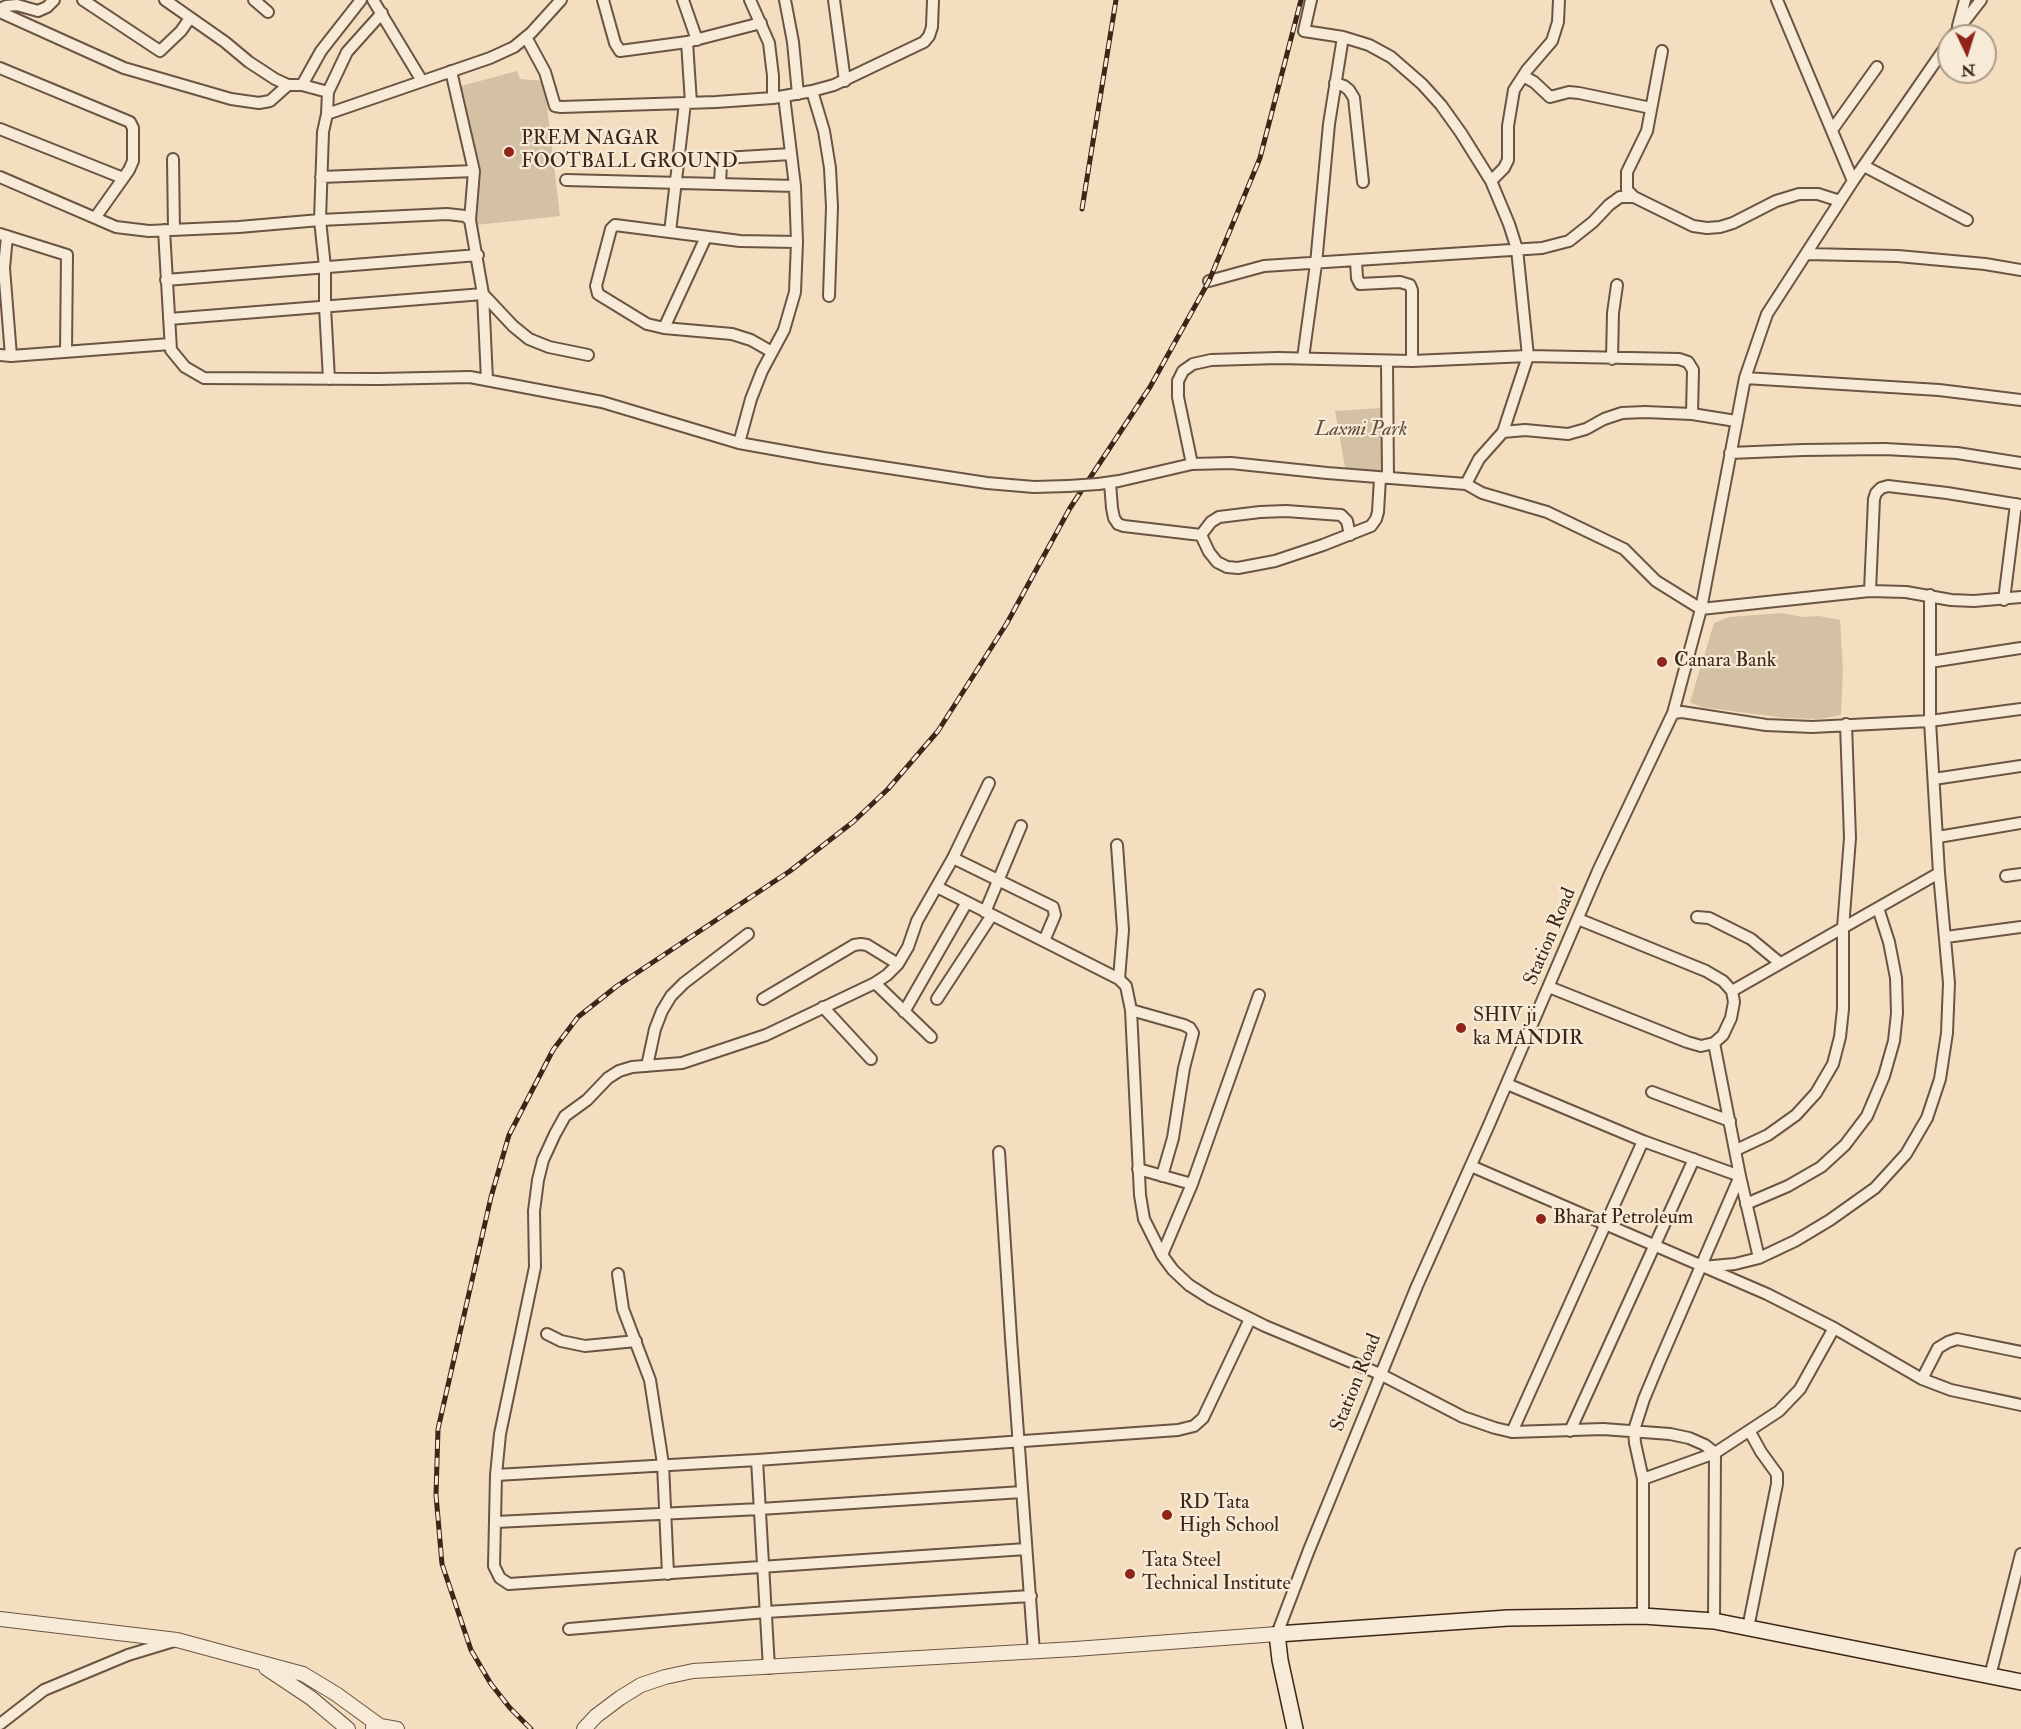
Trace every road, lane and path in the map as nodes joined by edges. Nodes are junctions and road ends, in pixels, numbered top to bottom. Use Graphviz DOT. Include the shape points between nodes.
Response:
graph roads {
  1 [pos="54,0"];
  2 [pos="83,0"];
  3 [pos="165,0"];
  4 [pos="254,0"];
  5 [pos="361,0"];
  6 [pos="373,0"];
  7 [pos="561,0"];
  8 [pos="603,0"];
  9 [pos="682,0"];
  10 [pos="750,0"];
  11 [pos="784,0"];
  12 [pos="834,0"];
  13 [pos="933,0"];
  14 [pos="1311,0"];
  15 [pos="1559,0"];
  16 [pos="1777,0"];
  17 [pos="1965,0"];
  18 [pos="1981,0"];
  19 [pos="0,10"];
  20 [pos="268,12"];
  21 [pos="382,13"];
  22 [pos="190,18"];
  23 [pos="761,23"];
  24 [pos="1957,24"];
  25 [pos="1963,24"];
  26 [pos="526,37"];
  27 [pos="1343,37"];
  28 [pos="692,41"];
  29 [pos="1662,51"];
  30 [pos="1937,60"];
  31 [pos="1877,67"];
  32 [pos="0,68"];
  33 [pos="451,71"];
  34 [pos="1523,76"];
  35 [pos="422,81"];
  36 [pos="844,81"];
  37 [pos="1335,83"];
  38 [pos="288,85"];
  39 [pos="302,85"];
  40 [pos="812,91"];
  41 [pos="328,92"];
  42 [pos="798,94"];
  43 [pos="784,96"];
  44 [pos="772,98"];
  45 [pos="688,103"];
  46 [pos="1652,108"];
  47 [pos="327,114"];
  48 [pos="0,129"];
  49 [pos="1832,130"];
  50 [pos="791,154"];
  51 [pos="173,159"];
  52 [pos="1864,166"];
  53 [pos="474,171"];
  54 [pos="0,177"];
  55 [pos="321,177"];
  56 [pos="123,178"];
  57 [pos="566,180"];
  58 [pos="1491,181"];
  59 [pos="1853,181"];
  60 [pos="1364,182"];
  61 [pos="677,183"];
  62 [pos="720,184"];
  63 [pos="795,186"];
  64 [pos="1634,197"];
  65 [pos="1840,201"];
  66 [pos="95,218"];
  67 [pos="320,220"];
  68 [pos="470,220"];
  69 [pos="1967,220"];
  70 [pos="169,230"];
  71 [pos="670,232"];
  72 [pos="3,235"];
  73 [pos="706,237"];
  74 [pos="797,242"];
  75 [pos="1517,249"];
  76 [pos="1806,254"];
  77 [pos="478,255"];
  78 [pos="1356,261"];
  79 [pos="1316,264"];
  80 [pos="325,267"];
  81 [pos="2021,270"];
  82 [pos="166,280"];
  83 [pos="1209,281"];
  84 [pos="1617,285"];
  85 [pos="3,292"];
  86 [pos="483,294"];
  87 [pos="829,296"];
  88 [pos="325,307"];
  89 [pos="169,319"];
  90 [pos="663,328"];
  91 [pos="170,344"];
  92 [pos="66,351"];
  93 [pos="772,352"];
  94 [pos="6,355"];
  95 [pos="588,355"];
  96 [pos="1528,356"];
  97 [pos="1303,358"];
  98 [pos="1612,359"];
  99 [pos="1387,362"];
  100 [pos="1412,362"];
  101 [pos="1744,378"];
  102 [pos="330,379"];
  103 [pos="487,380"];
  104 [pos="2021,400"];
  105 [pos="1692,414"];
  106 [pos="1736,420"];
  107 [pos="1503,432"];
  108 [pos="739,442"];
  109 [pos="1730,453"];
  110 [pos="2021,463"];
  111 [pos="1192,464"];
  112 [pos="1384,478"];
  113 [pos="1110,483"];
  114 [pos="1466,484"];
  115 [pos="2018,505"];
  116 [pos="1201,535"];
  117 [pos="1350,535"];
  118 [pos="1870,591"];
  119 [pos="1930,595"];
  120 [pos="2021,597"];
  121 [pos="2004,600"];
  122 [pos="1701,609"];
  123 [pos="2021,648"];
  124 [pos="1930,662"];
  125 [pos="2021,709"];
  126 [pos="1673,713"];
  127 [pos="1930,721"];
  128 [pos="1845,724"];
  129 [pos="2021,766"];
  130 [pos="1934,779"];
  131 [pos="989,783"];
  132 [pos="2021,823"];
  133 [pos="1021,826"];
  134 [pos="1938,837"];
  135 [pos="1118,845"];
  136 [pos="953,858"];
  137 [pos="1939,873"];
  138 [pos="2021,874"];
  139 [pos="2006,876"];
  140 [pos="998,879"];
  141 [pos="937,887"];
  142 [pos="967,902"];
  143 [pos="1878,908"];
  144 [pos="988,913"];
  145 [pos="1697,916"];
  146 [pos="1578,919"];
  147 [pos="2021,927"];
  148 [pos="1843,928"];
  149 [pos="748,934"];
  150 [pos="1946,937"];
  151 [pos="1044,941"];
  152 [pos="1780,963"];
  153 [pos="898,964"];
  154 [pos="1119,979"];
  155 [pos="874,983"];
  156 [pos="1549,987"];
  157 [pos="1732,991"];
  158 [pos="1259,995"];
  159 [pos="763,999"];
  160 [pos="937,999"];
  161 [pos="823,1007"];
  162 [pos="1131,1010"];
  163 [pos="904,1012"];
  164 [pos="931,1036"];
  165 [pos="1714,1043"];
  166 [pos="871,1059"];
  167 [pos="647,1066"];
  168 [pos="1507,1084"];
  169 [pos="1652,1092"];
  170 [pos="1730,1121"];
  171 [pos="1643,1140"];
  172 [pos="1736,1150"];
  173 [pos="999,1152"];
  174 [pos="1694,1159"];
  175 [pos="1471,1166"];
  176 [pos="1138,1169"];
  177 [pos="1162,1176"];
  178 [pos="1740,1176"];
  179 [pos="1192,1184"];
  180 [pos="1746,1204"];
  181 [pos="1606,1224"];
  182 [pos="1654,1244"];
  183 [pos="1162,1255"];
  184 [pos="1759,1258"];
  185 [pos="1702,1267"];
  186 [pos="618,1274"];
  187 [pos="1250,1319"];
  188 [pos="1834,1328"];
  189 [pos="547,1334"];
  190 [pos="636,1341"];
  191 [pos="2021,1352"];
  192 [pos="1380,1374"];
  193 [pos="1922,1379"];
  194 [pos="2021,1405"];
  195 [pos="1634,1430"];
  196 [pos="1570,1431"];
  197 [pos="1512,1432"];
  198 [pos="1750,1432"];
  199 [pos="1019,1442"];
  200 [pos="1715,1453"];
  201 [pos="757,1460"];
  202 [pos="663,1464"];
  203 [pos="496,1475"];
  204 [pos="1643,1479"];
  205 [pos="1023,1492"];
  206 [pos="760,1509"];
  207 [pos="666,1513"];
  208 [pos="496,1522"];
  209 [pos="1026,1549"];
  210 [pos="2021,1554"];
  211 [pos="763,1568"];
  212 [pos="668,1574"];
  213 [pos="1030,1596"];
  214 [pos="766,1612"];
  215 [pos="1642,1616"];
  216 [pos="0,1619"];
  217 [pos="1714,1621"];
  218 [pos="1748,1628"];
  219 [pos="569,1629"];
  220 [pos="1278,1634"];
  221 [pos="177,1640"];
  222 [pos="1034,1652"];
  223 [pos="256,1662"];
  224 [pos="769,1668"];
  225 [pos="1990,1676"];
  226 [pos="2021,1682"];
  227 [pos="0,1724"];
  228 [pos="376,1728"];
  229 [pos="348,1729"];
  230 [pos="397,1729"];
  231 [pos="584,1729"];
  232 [pos="1295,1729"];
  1 -- 19 [label="street" via="38,11 17,5"];
  2 -- 22 [label="street" via="160,51"];
  3 -- 22 [label="street"];
  4 -- 20 [label="street"];
  5 -- 39 [label="street" via="321,51"];
  6 -- 21 [label="street"];
  7 -- 26 [label="street"];
  8 -- 28 [label="street" via="620,51"];
  9 -- 28 [label="street"];
  10 -- 23 [label="street"];
  11 -- 42 [label="street"];
  12 -- 36 [label="street"];
  13 -- 36 [label="street" via="932,27 924,42"];
  14 -- 27 [label="street" via="1304,31"];
  15 -- 34 [label="street" via="1552,41"];
  16 -- 49 [label="street"];
  17 -- 24 [label="street"];
  18 -- 25 [label="street, Station Road"];
  19 -- 38 [label="street" via="124,68 231,99 270,101"];
  21 -- 35 [label="street"];
  21 -- 41 [label="street" via="347,52"];
  22 -- 38 [label="street" via="249,62"];
  23 -- 28 [label="street"];
  23 -- 44 [label="street" via="772,59"];
  26 -- 33 [label="street" via="506,51"];
  26 -- 45 [label="street" via="545,72 555,106"];
  27 -- 37 [label="street"];
  27 -- 58 [label="street" via="1391,57 1422,84 1461,133"];
  28 -- 45 [label="street"];
  29 -- 46 [label="street"];
  30 -- 52 [label="street, Station Road"];
  31 -- 49 [label="street"];
  32 -- 56 [label="street" via="130,122 133,161"];
  33 -- 35 [label="street"];
  33 -- 53 [label="street"];
  34 -- 46 [label="street" via="1550,97 1579,93"];
  34 -- 58 [label="street" via="1514,90 1510,111 1508,160"];
  35 -- 47 [label="street"];
  36 -- 40 [label="street"];
  37 -- 60 [label="street" via="1344,86 1354,98"];
  37 -- 79 [label="street"];
  38 -- 39 [label="street"];
  39 -- 41 [label="street"];
  40 -- 42 [label="street"];
  40 -- 87 [label="street" via="830,168"];
  41 -- 47 [label="street"];
  42 -- 43 [label="street"];
  43 -- 44 [label="street"];
  43 -- 50 [label="street"];
  44 -- 45 [label="street"];
  45 -- 61 [label="street"];
  46 -- 64 [label="street" via="1647,131 1627,172 1627,190"];
  47 -- 55 [label="street"];
  48 -- 56 [label="street"];
  49 -- 59 [label="street"];
  50 -- 62 [label="street" via="724,158"];
  50 -- 63 [label="street"];
  51 -- 70 [label="street"];
  52 -- 59 [label="street, Station Road"];
  52 -- 69 [label="street"];
  53 -- 55 [label="street"];
  53 -- 68 [label="street"];
  54 -- 66 [label="street"];
  55 -- 67 [label="street"];
  56 -- 66 [label="street"];
  57 -- 61 [label="street"];
  58 -- 75 [label="street"];
  59 -- 65 [label="street, Station Road"];
  61 -- 62 [label="street"];
  61 -- 71 [label="street"];
  62 -- 63 [label="street"];
  63 -- 74 [label="street"];
  64 -- 65 [label="street" via="1693,226 1707,228 1726,225 1799,194 1818,194"];
  64 -- 75 [label="street" via="1620,197 1569,241"];
  65 -- 76 [label="street, Station Road"];
  66 -- 70 [label="street" via="116,227"];
  67 -- 68 [label="street" via="459,214"];
  67 -- 70 [label="street"];
  67 -- 80 [label="street"];
  68 -- 77 [label="street"];
  70 -- 82 [label="street"];
  71 -- 73 [label="street"];
  71 -- 90 [label="street" via="615,225 596,286 598,294 647,324"];
  72 -- 85 [label="street"];
  72 -- 92 [label="street" via="68,255"];
  73 -- 74 [label="street"];
  73 -- 90 [label="street"];
  74 -- 93 [label="street" via="795,292 784,330"];
  75 -- 78 [label="street"];
  75 -- 96 [label="street"];
  76 -- 81 [label="street" via="1898,255"];
  76 -- 101 [label="street, Station Road" via="1767,314"];
  77 -- 80 [label="street"];
  77 -- 86 [label="street"];
  78 -- 79 [label="street"];
  78 -- 100 [label="street" via="1360,284 1410,285"];
  79 -- 83 [label="street" via="1264,266"];
  79 -- 97 [label="street"];
  80 -- 82 [label="street"];
  80 -- 88 [label="street"];
  82 -- 89 [label="street"];
  84 -- 98 [label="street"];
  85 -- 94 [label="street"];
  86 -- 88 [label="street"];
  86 -- 95 [label="street" via="529,339"];
  86 -- 103 [label="street"];
  88 -- 89 [label="street"];
  88 -- 102 [label="street"];
  89 -- 91 [label="street"];
  90 -- 93 [label="street" via="732,333"];
  91 -- 92 [label="street"];
  91 -- 102 [label="street" via="185,367 204,378"];
  92 -- 94 [label="street"];
  93 -- 108 [label="street" via="751,399"];
  96 -- 98 [label="street"];
  96 -- 100 [label="street"];
  96 -- 107 [label="street"];
  97 -- 99 [label="street"];
  97 -- 111 [label="street" via="1211,360 1183,371 1178,381 1178,397"];
  98 -- 105 [label="street" via="1679,359 1688,363 1693,370"];
  99 -- 100 [label="street"];
  99 -- 112 [label="street"];
  101 -- 104 [label="street" via="1939,390"];
  101 -- 106 [label="street, Station Road"];
  102 -- 103 [label="street"];
  103 -- 108 [label="street" via="602,402"];
  105 -- 106 [label="street"];
  105 -- 107 [label="street" via="1622,413 1568,434"];
  106 -- 109 [label="street, Station Road"];
  107 -- 114 [label="street" via="1479,459"];
  108 -- 113 [label="street, bridge" via="987,483 1034,487"];
  109 -- 110 [label="street" via="1885,449 1958,453"];
  109 -- 122 [label="street, Station Road"];
  111 -- 112 [label="street" via="1231,463"];
  111 -- 113 [label="street"];
  112 -- 114 [label="street"];
  112 -- 117 [label="street" via="1376,519"];
  113 -- 116 [label="street" via="1118,524"];
  114 -- 122 [label="street" via="1482,493 1546,512 1624,549 1656,581"];
  115 -- 118 [label="street" via="1947,493 1881,488 1874,499"];
  115 -- 121 [label="street"];
  116 -- 117 [label="street" via="1217,562 1238,568 1275,561"];
  116 -- 117 [label="street" via="1219,517 1260,512 1341,515 1347,521"];
  118 -- 119 [label="street"];
  118 -- 122 [label="street"];
  119 -- 121 [label="street" via="1963,601"];
  119 -- 124 [label="street"];
  120 -- 121 [label="street"];
  122 -- 126 [label="street, Station Road"];
  123 -- 124 [label="street"];
  124 -- 127 [label="street"];
  125 -- 127 [label="street"];
  126 -- 128 [label="street" via="1766,725"];
  126 -- 146 [label="street, Station Road"];
  127 -- 128 [label="street"];
  127 -- 130 [label="street"];
  128 -- 148 [label="street" via="1850,838"];
  129 -- 130 [label="street"];
  130 -- 134 [label="street"];
  131 -- 136 [label="street"];
  132 -- 134 [label="street"];
  133 -- 140 [label="street"];
  134 -- 137 [label="street"];
  135 -- 154 [label="street" via="1123,930"];
  136 -- 140 [label="street"];
  136 -- 141 [label="street"];
  137 -- 143 [label="street"];
  137 -- 150 [label="street"];
  138 -- 139 [label="street"];
  140 -- 144 [label="street"];
  140 -- 151 [label="street" via="1053,907 1055,915"];
  141 -- 142 [label="street"];
  141 -- 153 [label="street"];
  142 -- 144 [label="street"];
  142 -- 163 [label="street"];
  143 -- 148 [label="street"];
  143 -- 180 [label="street" via="1896,978 1897,1013 1884,1076 1867,1116 1845,1145 1821,1167"];
  144 -- 151 [label="street"];
  144 -- 160 [label="street"];
  145 -- 152 [label="street" via="1751,939"];
  146 -- 156 [label="street, Station Road"];
  146 -- 157 [label="street" via="1706,971"];
  147 -- 150 [label="street"];
  148 -- 152 [label="street"];
  148 -- 172 [label="street" via="1843,1009 1833,1064 1796,1115 1768,1135"];
  149 -- 167 [label="street" via="671,996 662,1011"];
  150 -- 184 [label="street" via="1947,1033 1940,1078 1927,1118 1906,1155 1875,1188 1830,1220"];
  151 -- 154 [label="street"];
  152 -- 157 [label="street"];
  153 -- 155 [label="street"];
  153 -- 159 [label="street" via="867,945 854,945"];
  154 -- 162 [label="street" via="1126,986"];
  155 -- 161 [label="street"];
  155 -- 163 [label="street"];
  156 -- 165 [label="street" via="1687,1042 1701,1046"];
  156 -- 168 [label="street, Station Road"];
  157 -- 165 [label="street" via="1731,1018"];
  158 -- 179 [label="street"];
  161 -- 166 [label="street"];
  161 -- 167 [label="street" via="775,1032 699,1058"];
  162 -- 176 [label="street"];
  162 -- 177 [label="street" via="1184,1025 1193,1032"];
  163 -- 164 [label="street"];
  165 -- 170 [label="street"];
  167 -- 203 [label="street" via="619,1071 608,1078 566,1116 543,1160 534,1211 535,1267 500,1434"];
  168 -- 171 [label="street"];
  168 -- 175 [label="street, Station Road"];
  169 -- 170 [label="street"];
  170 -- 172 [label="street"];
  171 -- 174 [label="street"];
  171 -- 181 [label="street"];
  172 -- 178 [label="street"];
  173 -- 199 [label="street"];
  174 -- 178 [label="street"];
  174 -- 182 [label="street"];
  175 -- 181 [label="street"];
  175 -- 192 [label="street, Station Road"];
  176 -- 177 [label="street"];
  176 -- 183 [label="street" via="1144,1219"];
  177 -- 179 [label="street"];
  178 -- 180 [label="street"];
  178 -- 185 [label="street"];
  179 -- 183 [label="street"];
  180 -- 184 [label="street"];
  181 -- 182 [label="street"];
  181 -- 197 [label="street"];
  182 -- 185 [label="street"];
  182 -- 196 [label="street"];
  183 -- 187 [label="street" via="1189,1285"];
  184 -- 185 [label="street"];
  185 -- 188 [label="street"];
  185 -- 195 [label="street"];
  186 -- 190 [label="street" via="624,1309"];
  187 -- 192 [label="street"];
  187 -- 199 [label="street" via="1203,1418 1194,1426"];
  188 -- 193 [label="street"];
  188 -- 198 [label="street" via="1800,1389"];
  189 -- 190 [label="street" via="585,1346"];
  190 -- 202 [label="street" via="650,1380"];
  191 -- 193 [label="street" via="1958,1339 1938,1348"];
  192 -- 197 [label="street" via="1463,1417"];
  192 -- 220 [label="street, Station Road"];
  193 -- 194 [label="street" via="1951,1390"];
  195 -- 196 [label="street"];
  195 -- 200 [label="street" via="1689,1438"];
  195 -- 204 [label="street"];
  196 -- 197 [label="street"];
  198 -- 200 [label="street"];
  198 -- 218 [label="street" via="1777,1474 1777,1484"];
  199 -- 201 [label="street"];
  199 -- 205 [label="street"];
  200 -- 204 [label="street"];
  200 -- 217 [label="street"];
  201 -- 202 [label="street"];
  201 -- 206 [label="street"];
  202 -- 203 [label="street"];
  202 -- 207 [label="street"];
  203 -- 208 [label="street"];
  204 -- 215 [label="street"];
  205 -- 206 [label="street"];
  205 -- 209 [label="street"];
  206 -- 207 [label="street"];
  206 -- 211 [label="street"];
  207 -- 208 [label="street"];
  207 -- 212 [label="street"];
  208 -- 212 [label="street" via="494,1566 500,1578 509,1584"];
  209 -- 211 [label="street"];
  209 -- 213 [label="street"];
  210 -- 225 [label="street"];
  211 -- 212 [label="street"];
  211 -- 214 [label="street"];
  213 -- 214 [label="street"];
  213 -- 222 [label="street"];
  214 -- 219 [label="street"];
  214 -- 224 [label="street"];
  215 -- 217 [label="main road"];
  215 -- 220 [label="main road" via="1508,1618"];
  216 -- 221 [label="street"];
  217 -- 218 [label="main road"];
  218 -- 225 [label="main road"];
  220 -- 222 [label="street"];
  220 -- 232 [label="main road"];
  221 -- 223 [label="street"];
  221 -- 227 [label="street" via="128,1655 44,1690"];
  222 -- 224 [label="street"];
  223 -- 228 [label="street" via="303,1674 336,1694"];
  223 -- 229 [label="street" via="311,1698"];
  224 -- 231 [label="street" via="693,1671 665,1677 620,1698"];
  225 -- 226 [label="main road"];
  228 -- 230 [label="street"];
}
